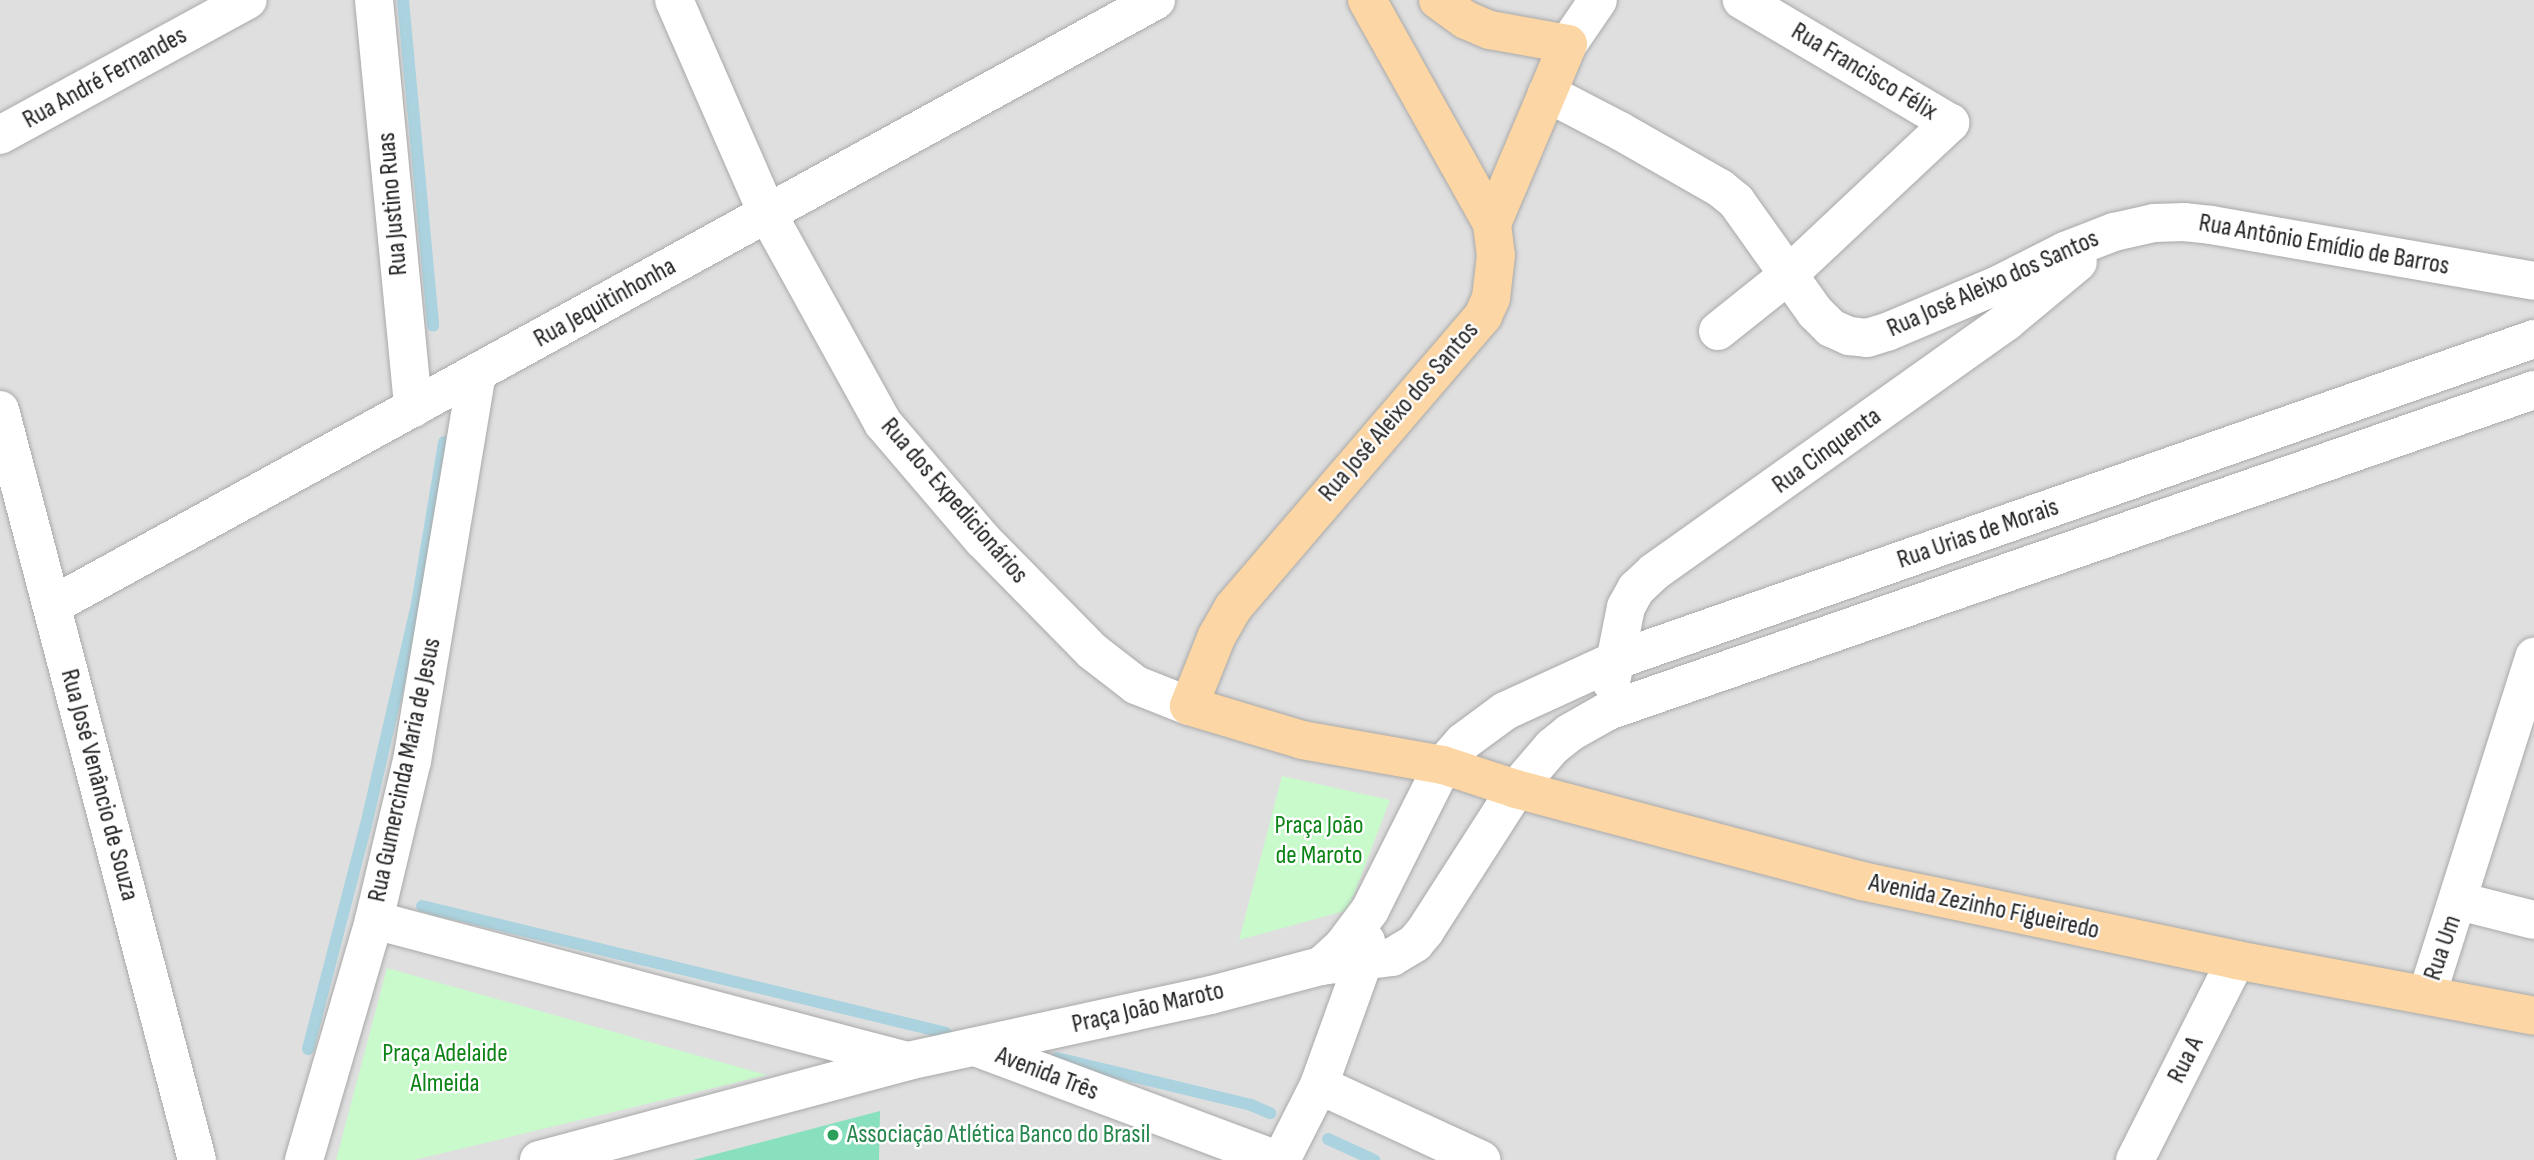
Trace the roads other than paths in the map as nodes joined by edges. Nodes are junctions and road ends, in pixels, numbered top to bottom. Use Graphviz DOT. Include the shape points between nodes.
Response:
graph roads {
  1 [pos="248,0"];
  2 [pos="374,0"];
  3 [pos="674,0"];
  4 [pos="1156,0"];
  5 [pos="1367,0"];
  6 [pos="1438,0"];
  7 [pos="1598,0"];
  8 [pos="1742,0"];
  9 [pos="1568,44"];
  10 [pos="1547,93"];
  11 [pos="0,135"];
  12 [pos="767,213"];
  13 [pos="1492,223"];
  14 [pos="2114,232"];
  15 [pos="1787,276"];
  16 [pos="2534,281"];
  17 [pos="1718,331"];
  18 [pos="2534,339"];
  19 [pos="477,373"];
  20 [pos="2534,390"];
  21 [pos="412,408"];
  22 [pos="1,418"];
  23 [pos="53,605"];
  24 [pos="2534,657"];
  25 [pos="1614,662"];
  26 [pos="1189,706"];
  27 [pos="1608,711"];
  28 [pos="1443,765"];
  29 [pos="1516,789"];
  30 [pos="2459,901"];
  31 [pos="1364,918"];
  32 [pos="374,920"];
  33 [pos="2534,920"];
  34 [pos="2236,960"];
  35 [pos="1363,963"];
  36 [pos="1321,966"];
  37 [pos="2427,995"];
  38 [pos="2534,1016"];
  39 [pos="975,1047"];
  40 [pos="908,1061"];
  41 [pos="1319,1085"];
  42 [pos="197,1160"];
  43 [pos="304,1160"];
  44 [pos="539,1160"];
  45 [pos="1279,1160"];
  46 [pos="1481,1160"];
  47 [pos="2135,1160"];
  1 -- 11 [label="street, Rua André Fernandes"];
  2 -- 21 [label="street, Rua Justino Ruas"];
  3 -- 12 [label="street, Rua dos Expedicionários"];
  4 -- 12 [label="street, Rua Jequitinhonha"];
  5 -- 13 [label="main road"];
  6 -- 9 [label="main road" via="1490,30"];
  7 -- 9 [label="street, Rua José Aleixo dos Santos"];
  8 -- 15 [label="street, Rua Francisco Félix" via="1950,122"];
  9 -- 10 [label="main road, Rua José Aleixo dos Santos"];
  10 -- 13 [label="main road, Rua José Aleixo dos Santos"];
  10 -- 15 [label="street, Rua José Aleixo dos Santos" via="1720,188 1736,201"];
  12 -- 19 [label="street, Rua Jequitinhonha"];
  12 -- 26 [label="street, Rua dos Expedicionários" via="883,423 926,476 1092,651 1136,685"];
  13 -- 26 [label="main road, Rua José Aleixo dos Santos" via="1496,281 1483,316 1233,608"];
  14 -- 15 [label="street, Rua José Aleixo dos Santos" via="1867,338 1849,337 1831,328"];
  14 -- 16 [label="street, Rua Antônio Emídio de Barros" via="2184,222"];
  14 -- 25 [label="street, Rua Cinquenta" via="2007,321 1654,572 1626,607"];
  15 -- 17 [label="street"];
  18 -- 25 [label="street, Rua Urias de Morais"];
  19 -- 21 [label="street, Rua Jequitinhonha"];
  19 -- 32 [label="street, Rua Gumercinda Maria de Jesus" via="412,761"];
  20 -- 27 [label="street, Rua Urias de Morais"];
  21 -- 23 [label="street, Rua Jequitinhonha"];
  22 -- 23 [label="street, Rua José Venâncio de Souza"];
  23 -- 42 [label="street, Rua José Venâncio de Souza"];
  24 -- 30 [label="street, Rua Um"];
  25 -- 27 [label="street, Rua Cinquenta"];
  25 -- 28 [label="street, Rua Urias de Morais" via="1505,711 1473,733"];
  26 -- 28 [label="main road, Rua dos Expedicionários" via="1302,740"];
  27 -- 29 [label="street, Rua Urias de Morais" via="1552,747"];
  28 -- 29 [label="main road, Avenida Zezinho Figueiredo"];
  28 -- 31 [label="street, Praça João Maroto"];
  29 -- 34 [label="main road, Avenida Zezinho Figueiredo" via="1862,881"];
  29 -- 35 [label="street, Praça João Maroto" via="1415,943 1392,957"];
  30 -- 33 [label="street"];
  30 -- 37 [label="street, Rua Um"];
  31 -- 35 [label="street"];
  31 -- 36 [label="street, Praça João Maroto"];
  32 -- 40 [label="street"];
  32 -- 43 [label="street, Rua Gumercinda Maria de Jesus"];
  34 -- 37 [label="main road, Avenida Zezinho Figueiredo"];
  34 -- 47 [label="street, Rua A"];
  35 -- 36 [label="street, Praça João Maroto"];
  35 -- 41 [label="street"];
  36 -- 39 [label="street, Praça João Maroto"];
  37 -- 38 [label="main road, Avenida Zezinho Figueiredo"];
  39 -- 40 [label="street"];
  39 -- 45 [label="street, Avenida Três"];
  40 -- 44 [label="street"];
  41 -- 45 [label="street"];
  41 -- 46 [label="street"];
}
